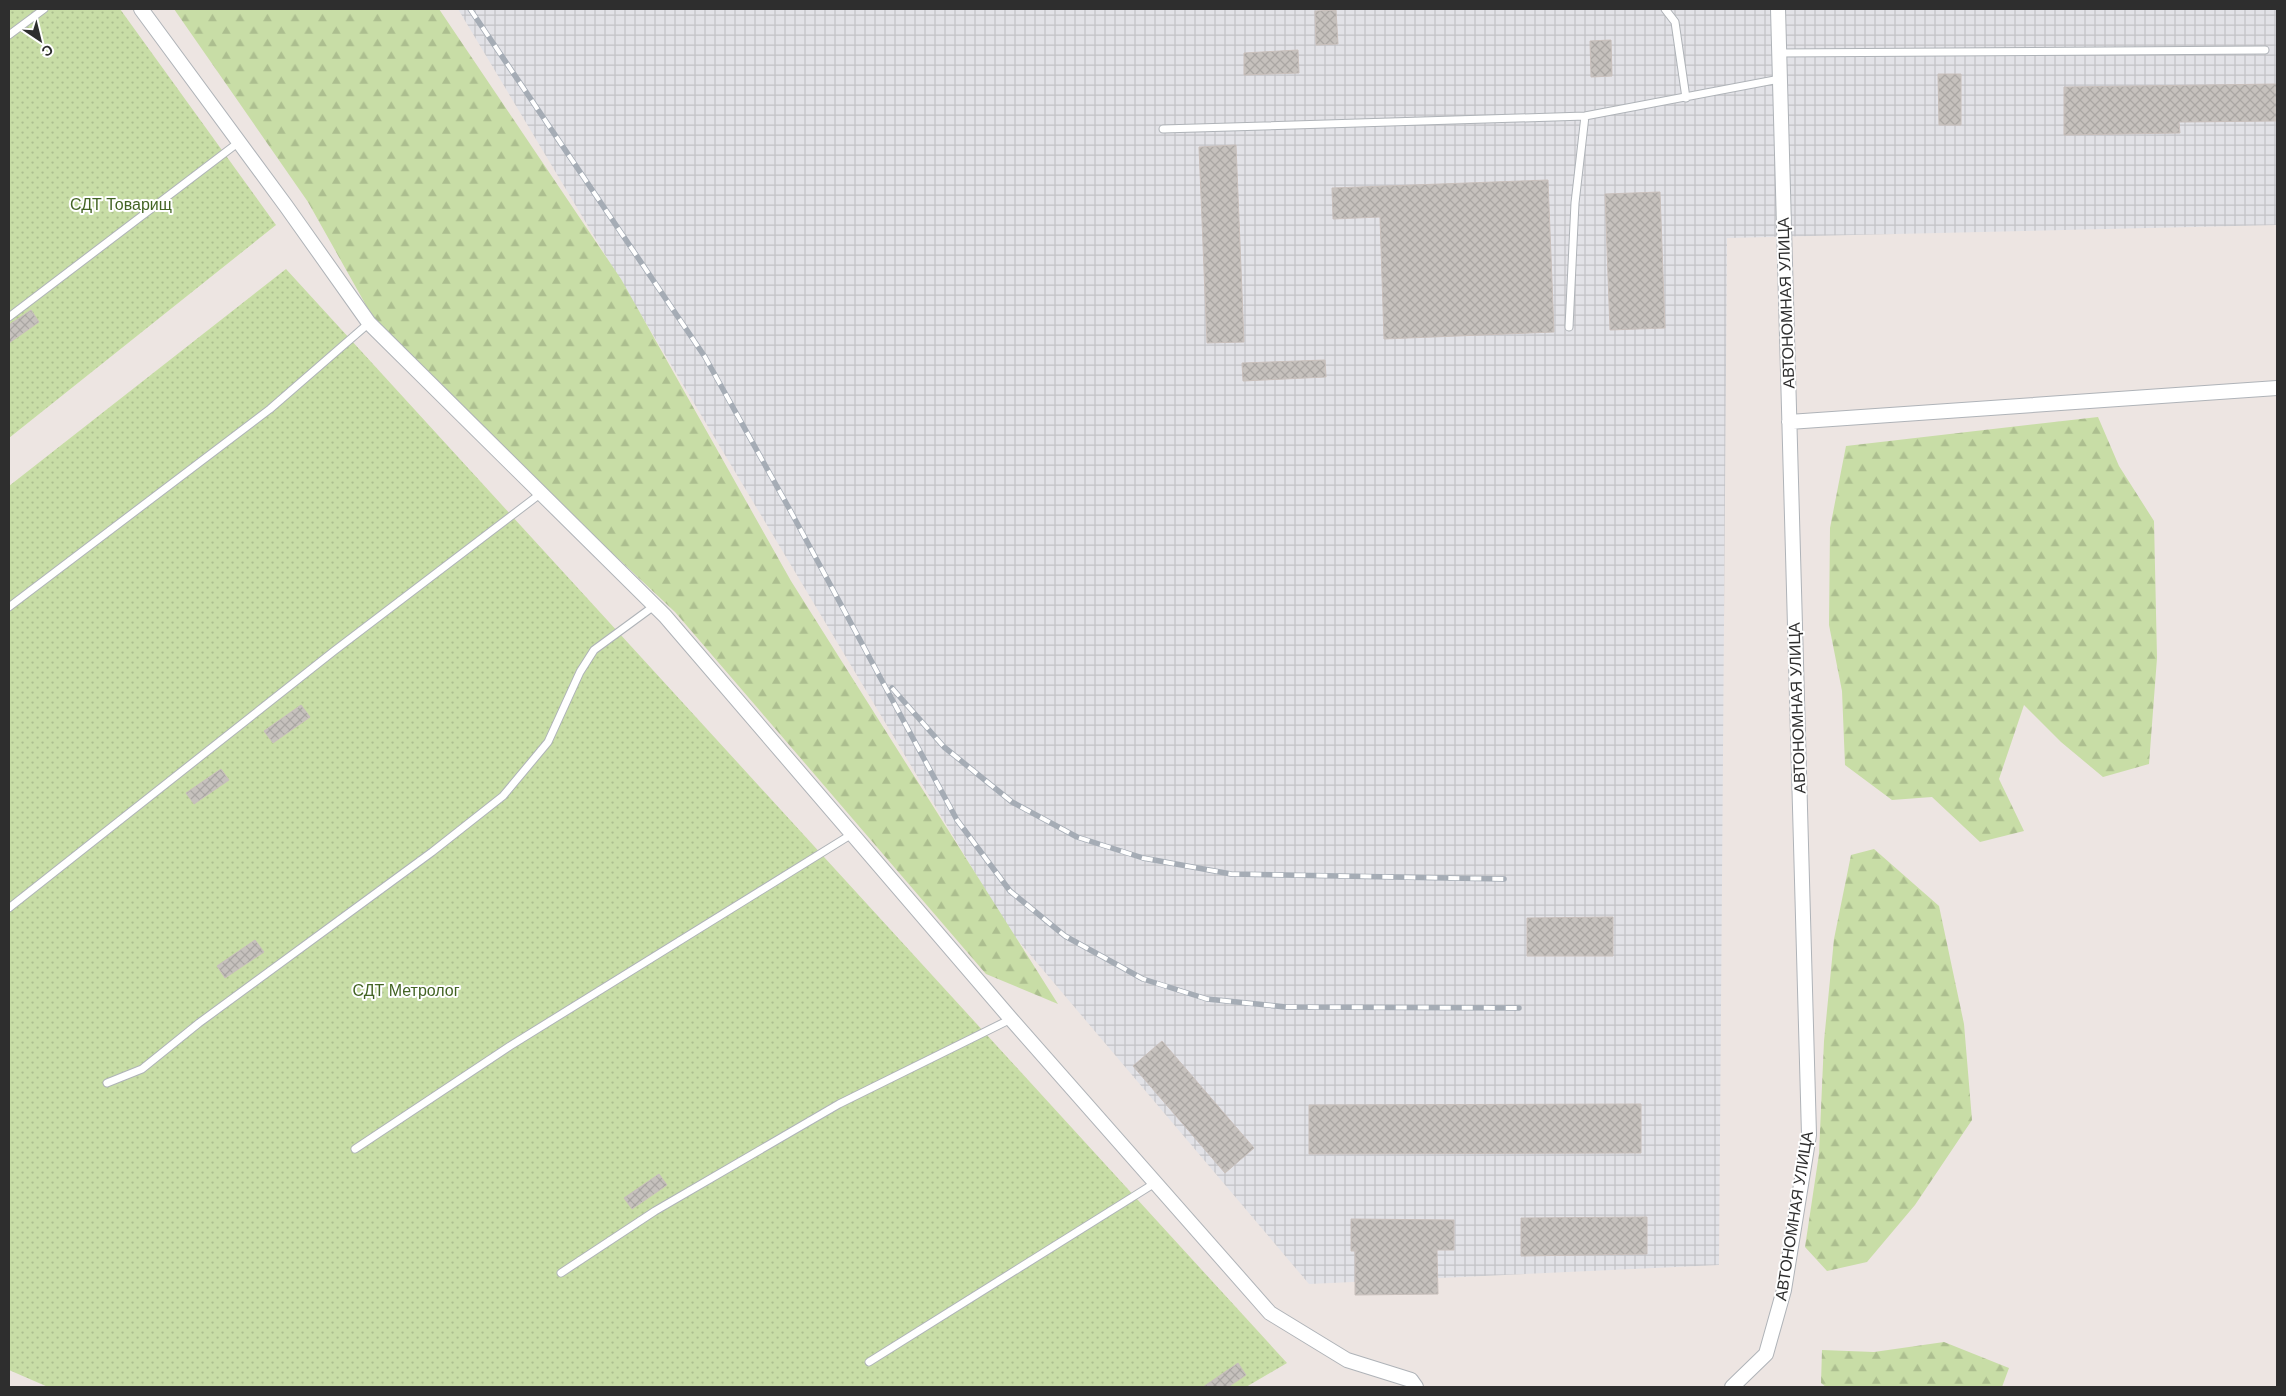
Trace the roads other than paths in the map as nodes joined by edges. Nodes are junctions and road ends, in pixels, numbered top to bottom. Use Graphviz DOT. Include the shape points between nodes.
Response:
graph roads {
  1 [pos="44,9"];
  2 [pos="141,9"];
  3 [pos="1665,9"];
  4 [pos="1778,9"];
  5 [pos="9,35"];
  6 [pos="2265,50"];
  7 [pos="1780,53"];
  8 [pos="1780,79"];
  9 [pos="1686,98"];
  10 [pos="1584,116"];
  11 [pos="1163,129"];
  12 [pos="239,142"];
  13 [pos="9,316"];
  14 [pos="369,323"];
  15 [pos="1569,327"];
  16 [pos="2277,388"];
  17 [pos="1790,422"];
  18 [pos="540,494"];
  19 [pos="654,606"];
  20 [pos="9,607"];
  21 [pos="852,834"];
  22 [pos="9,908"];
  23 [pos="1011,1019"];
  24 [pos="107,1083"];
  25 [pos="356,1149"];
  26 [pos="1155,1183"];
  27 [pos="561,1273"];
  28 [pos="869,1362"];
  29 [pos="1416,1387"];
  30 [pos="1732,1387"];
  1 -- 5 [label="lane"];
  2 -- 12 [label="street"];
  3 -- 9 [label="lane" via="1675,22"];
  4 -- 7 [label="street, АВТОНОМНАЯ УЛИЦА"];
  6 -- 7 [label="lane"];
  7 -- 8 [label="street, АВТОНОМНАЯ УЛИЦА"];
  8 -- 9 [label="lane"];
  8 -- 17 [label="street, АВТОНОМНАЯ УЛИЦА"];
  9 -- 10 [label="lane"];
  10 -- 11 [label="lane"];
  10 -- 15 [label="lane"];
  12 -- 13 [label="lane"];
  12 -- 14 [label="street"];
  14 -- 18 [label="street"];
  14 -- 20 [label="lane" via="270,408"];
  16 -- 17 [label="street"];
  17 -- 30 [label="street, АВТОНОМНАЯ УЛИЦА" via="1809,1134 1784,1290 1766,1354"];
  18 -- 19 [label="street"];
  18 -- 22 [label="lane" via="326,657"];
  19 -- 21 [label="street"];
  19 -- 24 [label="lane" via="594,650 580,672 548,742 503,796 142,1069"];
  21 -- 23 [label="street"];
  21 -- 25 [label="lane" via="510,1046"];
  23 -- 26 [label="street"];
  23 -- 27 [label="lane" via="839,1104 655,1211"];
  26 -- 28 [label="lane"];
  26 -- 29 [label="street" via="1270,1313 1347,1360 1411,1380"];
}
